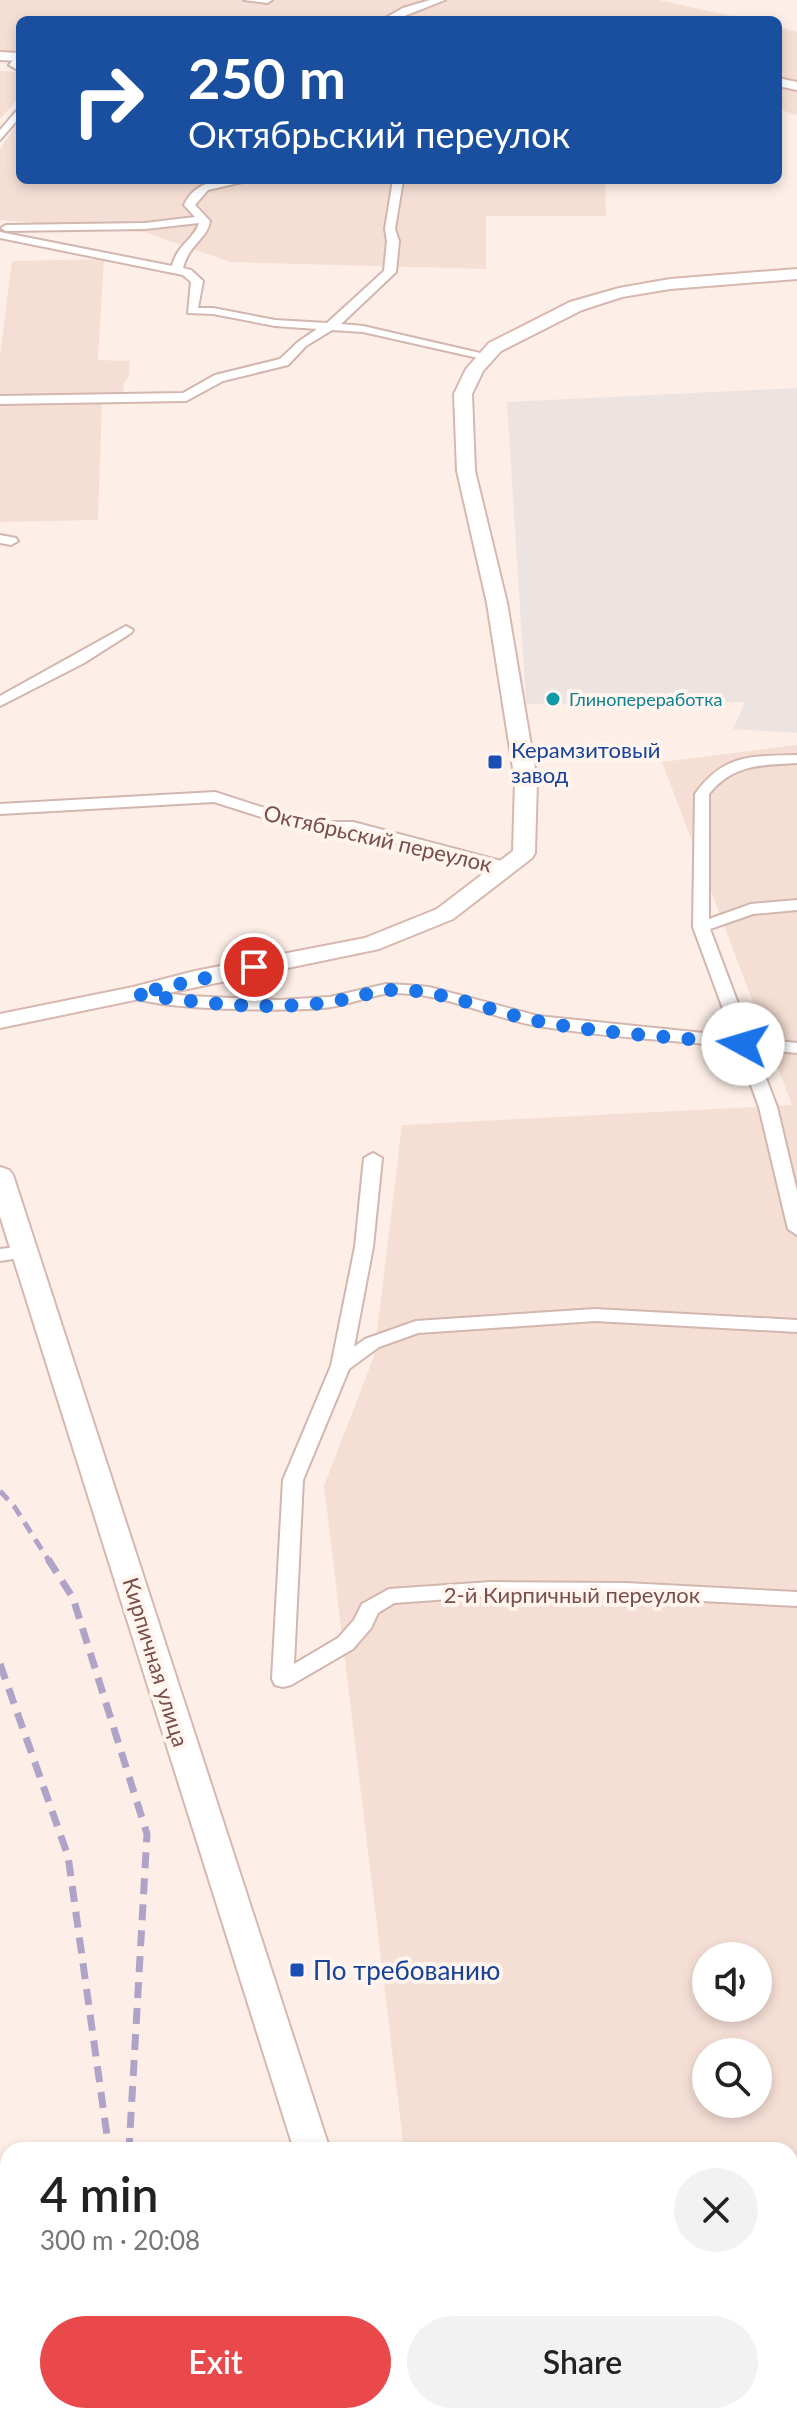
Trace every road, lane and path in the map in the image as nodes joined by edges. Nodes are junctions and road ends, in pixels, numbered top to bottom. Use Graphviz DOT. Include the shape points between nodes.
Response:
graph roads {
  1 [pos="249,0"];
  2 [pos="267,0"];
  3 [pos="440,0"];
  4 [pos="395,16"];
  5 [pos="16,115"];
  6 [pos="0,137"];
  7 [pos="226,184"];
  8 [pos="397,184"];
  9 [pos="203,219"];
  10 [pos="0,228"];
  11 [pos="0,235"];
  12 [pos="177,269"];
  13 [pos="797,274"];
  14 [pos="334,324"];
  15 [pos="487,356"];
  16 [pos="0,400"];
  17 [pos="126,630"];
  18 [pos="0,702"];
  19 [pos="797,759"];
  20 [pos="0,809"];
  21 [pos="508,867"];
  22 [pos="797,905"];
  23 [pos="701,927"];
  24 [pos="136,994"];
  25 [pos="0,1021"];
  26 [pos="743,1044"];
  27 [pos="797,1048"];
  28 [pos="373,1158"];
  29 [pos="0,1175"];
  30 [pos="797,1229"];
  31 [pos="13,1254"];
  32 [pos="797,1326"];
  33 [pos="341,1366"];
  34 [pos="797,1599"];
  35 [pos="309,2142"];
  1 -- 2 [label="street"];
  3 -- 4 [label="street"];
  5 -- 6 [label="street"];
  7 -- 9 [label="street" via="191,197 189,205"];
  8 -- 14 [label="street" via="390,272"];
  9 -- 10 [label="street" via="145,226"];
  9 -- 12 [label="street" via="204,229 182,250"];
  11 -- 12 [label="street"];
  12 -- 14 [label="street" via="192,276 197,288 192,311 275,323"];
  13 -- 15 [label="street" via="619,293 523,331"];
  14 -- 15 [label="street"];
  14 -- 16 [label="street" via="284,362 219,378 186,397"];
  15 -- 21 [label="street" via="463,394 465,448 526,781 524,853"];
  17 -- 18 [label="street"];
  19 -- 23 [label="street" via="732,765 713,777 702,794"];
  20 -- 21 [label="street, Октябрьский переулок" via="215,797 280,818 353,827"];
  21 -- 24 [label="street, Октябрьский переулок" via="445,914 371,944"];
  22 -- 23 [label="street" via="751,909"];
  23 -- 26 [label="street"];
  24 -- 25 [label="street, Октябрьский переулок"];
  24 -- 26 [label="street" via="279,1005 406,990 537,1021"];
  26 -- 27 [label="street"];
  26 -- 30 [label="street" via="768,1107"];
  28 -- 33 [label="street" via="364,1247"];
  29 -- 31 [label="street, Кирпичная улица"];
  31 -- 35 [label="street, Кирпичная улица"];
  32 -- 33 [label="street" via="595,1315 416,1327 372,1343"];
  33 -- 34 [label="street, 2-й Кирпичный переулок" via="293,1480 283,1679 336,1651 363,1627 369,1609 389,1596 506,1589"];
}
